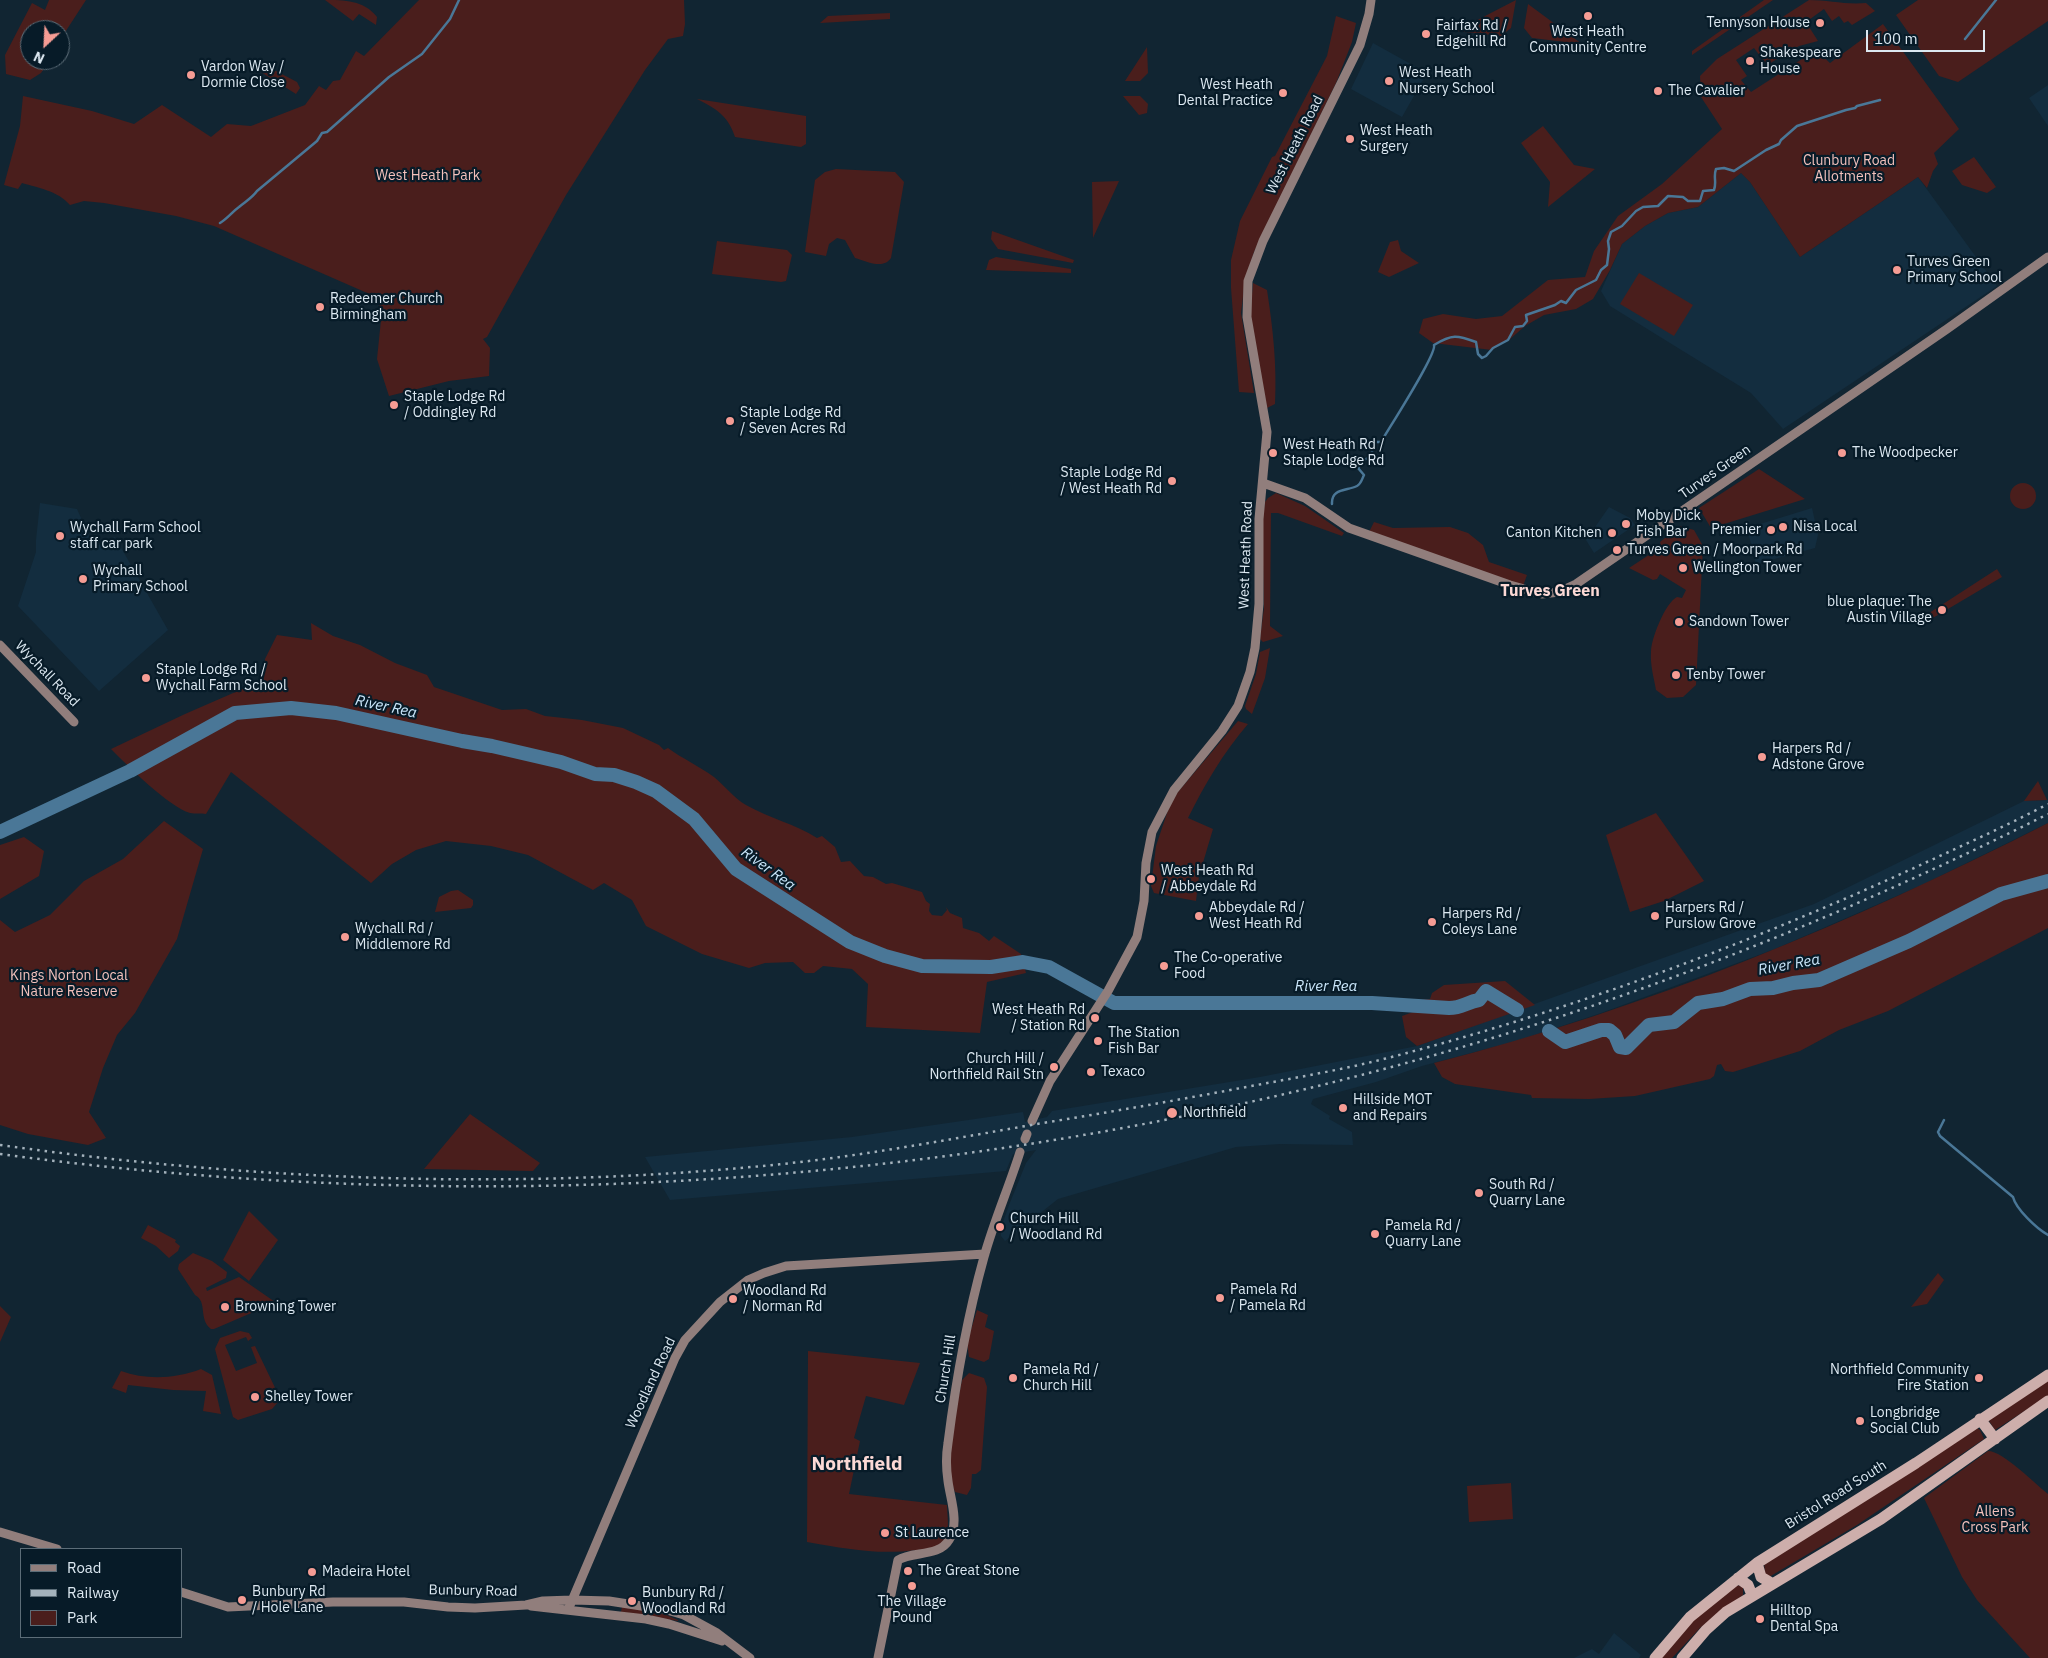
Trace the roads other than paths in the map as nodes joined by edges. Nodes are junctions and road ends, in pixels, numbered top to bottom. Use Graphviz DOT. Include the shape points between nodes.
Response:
graph roads {
  1 [pos="1371,0"];
  2 [pos="2048,257"];
  3 [pos="1263,483"];
  4 [pos="0,645"];
  5 [pos="74,722"];
  6 [pos="1032,1120"];
  7 [pos="1020,1152"];
  8 [pos="985,1254"];
  9 [pos="2048,1375"];
  10 [pos="2048,1402"];
  11 [pos="1980,1419"];
  12 [pos="1995,1439"];
  13 [pos="0,1532"];
  14 [pos="54,1548"];
  15 [pos="1757,1563"];
  16 [pos="1738,1578"];
  17 [pos="1773,1584"];
  18 [pos="182,1592"];
  19 [pos="1752,1595"];
  20 [pos="572,1600"];
  21 [pos="526,1605"];
  22 [pos="568,1610"];
  23 [pos="731,1644"];
  24 [pos="750,1658"];
  25 [pos="878,1658"];
  26 [pos="1655,1658"];
  27 [pos="1682,1658"];
  1 -- 3 [label="street, West Heath Road" via="1360,45 1266,233 1248,281 1247,317 1267,432"];
  2 -- 3 [label="street, Turves Green" via="1588,576 1559,592 1542,594 1423,555 1350,528 1305,498"];
  3 -- 6 [label="street, West Heath Road" via="1255,648 1238,706 1174,790 1152,832 1139,931 1131,951 1050,1081"];
  4 -- 5 [label="street, Wychall Road"];
  7 -- 8 [label="street, Church Hill"];
  8 -- 20 [label="street, Woodland Road" via="786,1266 748,1280 720,1302 685,1340 675,1358"];
  8 -- 25 [label="street, Church Hill" via="967,1321 948,1444 952,1533 946,1545 937,1550 898,1560"];
  9 -- 11 [label="highway, Bristol Road South"];
  10 -- 12 [label="highway"];
  11 -- 12 [label="highway"];
  11 -- 15 [label="highway, Bristol Road South"];
  12 -- 17 [label="highway" via="1881,1519"];
  13 -- 14 [label="street"];
  15 -- 16 [label="highway, Bristol Road South"];
  15 -- 17 [label="highway" via="1761,1577"];
  16 -- 19 [label="highway" via="1748,1584"];
  16 -- 26 [label="highway, Bristol Road South" via="1690,1617"];
  17 -- 19 [label="highway"];
  18 -- 21 [label="street, Bunbury Road" via="228,1606 333,1602 404,1602 457,1608"];
  19 -- 27 [label="highway" via="1706,1630"];
  20 -- 21 [label="street, Bunbury Road"];
  20 -- 22 [label="street, Woodland Road"];
  20 -- 23 [label="street, Bunbury Road" via="609,1601 667,1610 700,1623"];
  21 -- 22 [label="street, Bunbury Road"];
  22 -- 23 [label="street, Bunbury Road" via="669,1624"];
  23 -- 24 [label="street, Bunbury Road"];
}
